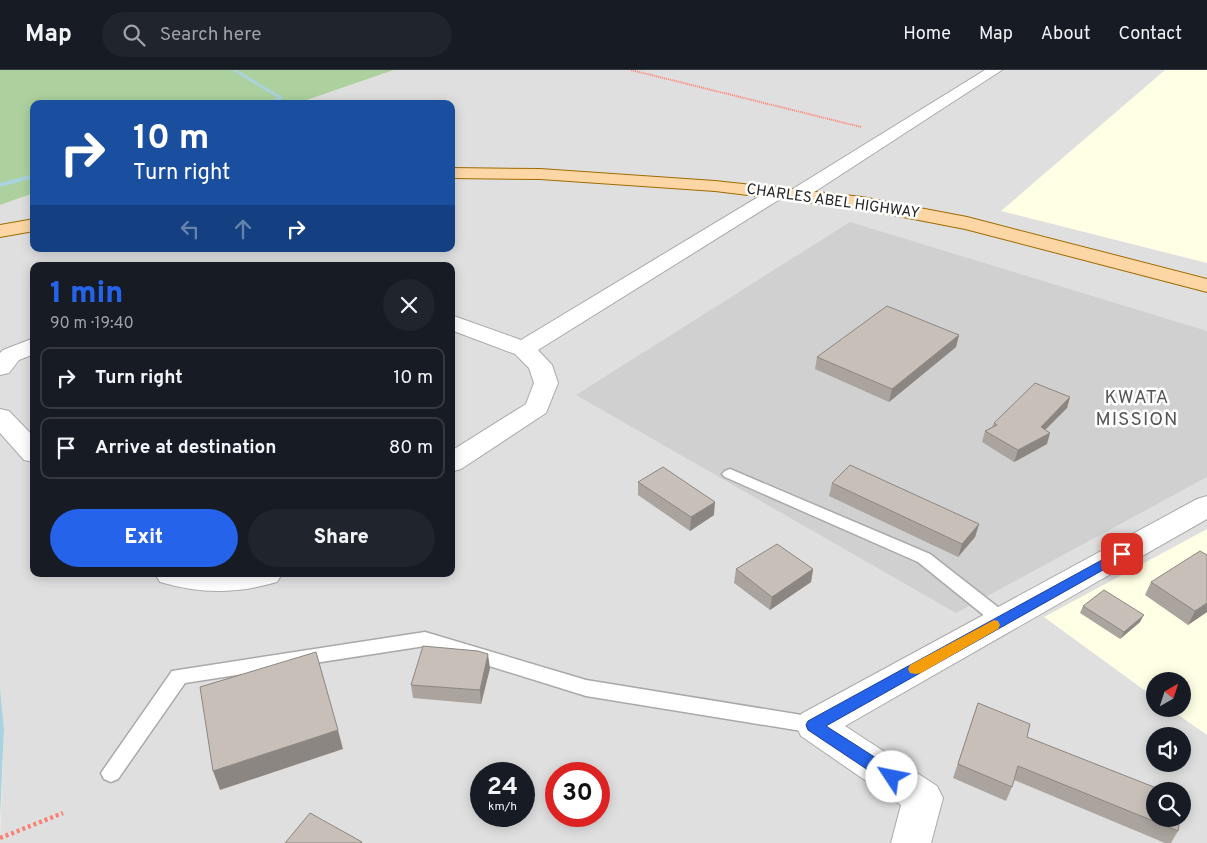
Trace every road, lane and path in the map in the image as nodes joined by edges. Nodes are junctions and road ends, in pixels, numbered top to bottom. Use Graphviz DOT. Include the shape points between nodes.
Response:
graph roads {
  1 [pos="631,70"];
  2 [pos="995,70"];
  3 [pos="890,134"];
  4 [pos="455,173"];
  5 [pos="788,193"];
  6 [pos="30,225"];
  7 [pos="0,231"];
  8 [pos="1207,286"];
  9 [pos="455,324"];
  10 [pos="30,347"];
  11 [pos="523,349"];
  12 [pos="0,368"];
  13 [pos="0,417"];
  14 [pos="30,450"];
  15 [pos="455,460"];
  16 [pos="730,474"];
  17 [pos="1207,506"];
  18 [pos="179,577"];
  19 [pos="251,577"];
  20 [pos="1002,620"];
  21 [pos="814,725"];
  22 [pos="111,773"];
  23 [pos="63,813"];
  24 [pos="0,838"];
  25 [pos="911,843"];
  1 -- 3 [label="path"];
  2 -- 3 [label="street"];
  3 -- 5 [label="street"];
  4 -- 5 [label="main road, CHARLES ABEL HIGHWAY" via="540,174"];
  5 -- 8 [label="main road, CHARLES ABEL HIGHWAY" via="967,223"];
  5 -- 11 [label="street"];
  6 -- 7 [label="main road"];
  9 -- 11 [label="street"];
  10 -- 12 [label="street" via="11,355"];
  11 -- 15 [label="street" via="540,365 546,383 538,408"];
  13 -- 14 [label="street"];
  16 -- 20 [label="lane" via="924,558"];
  17 -- 20 [label="street"];
  18 -- 19 [label="street" via="187,580"];
  20 -- 21 [label="street"];
  21 -- 22 [label="lane" via="586,688 425,640 179,676"];
  21 -- 25 [label="street" via="923,798"];
  23 -- 24 [label="path"];
}
